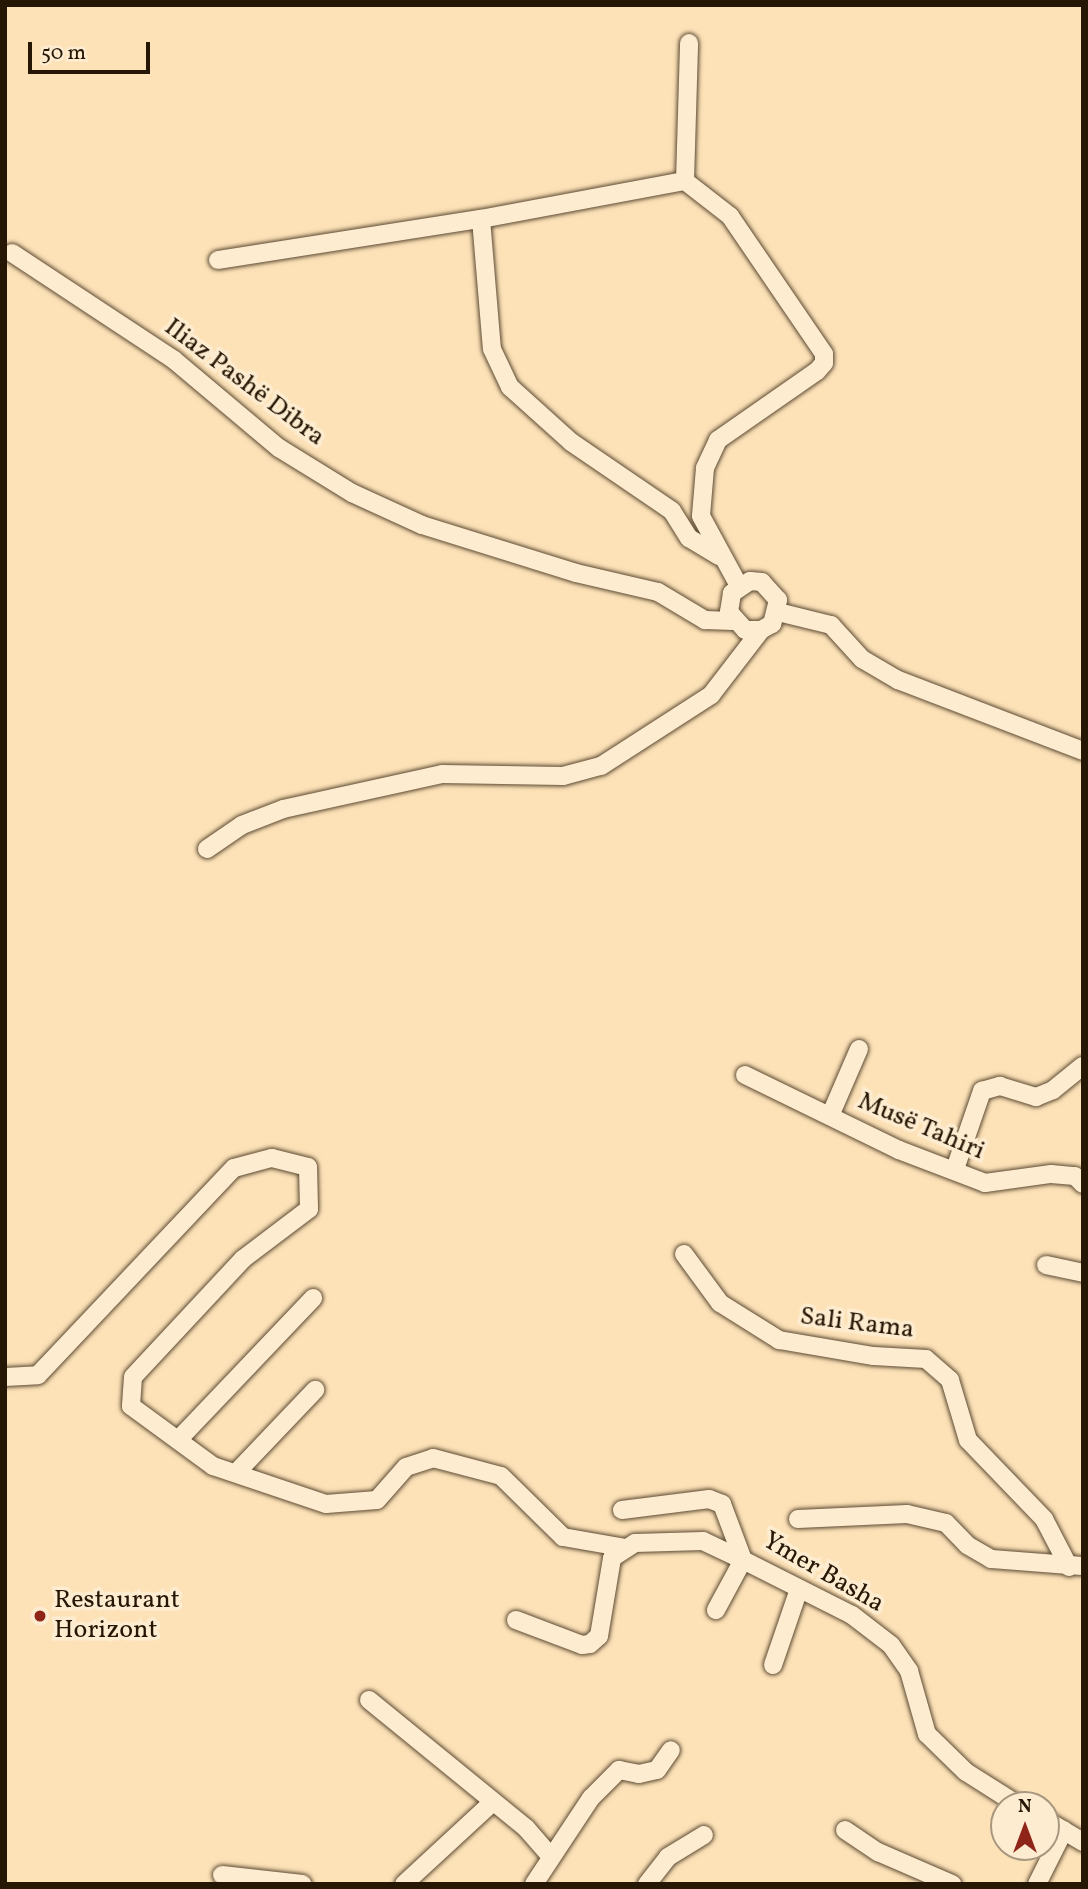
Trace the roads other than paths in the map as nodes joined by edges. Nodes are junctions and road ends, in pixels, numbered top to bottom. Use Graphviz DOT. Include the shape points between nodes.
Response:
graph roads {
  1 [pos="689,43"];
  2 [pos="685,181"];
  3 [pos="481,219"];
  4 [pos="12,253"];
  5 [pos="218,260"];
  6 [pos="719,556"];
  7 [pos="739,586"];
  8 [pos="778,612"];
  9 [pos="733,621"];
  10 [pos="761,630"];
  11 [pos="1083,751"];
  12 [pos="207,849"];
  13 [pos="859,1049"];
  14 [pos="1083,1066"];
  15 [pos="745,1075"];
  16 [pos="830,1116"];
  17 [pos="955,1169"];
  18 [pos="1083,1184"];
  19 [pos="684,1254"];
  20 [pos="1046,1265"];
  21 [pos="1083,1273"];
  22 [pos="313,1298"];
  23 [pos="5,1377"];
  24 [pos="315,1390"];
  25 [pos="177,1440"];
  26 [pos="236,1473"];
  27 [pos="622,1510"];
  28 [pos="798,1519"];
  29 [pos="626,1548"];
  30 [pos="743,1560"];
  31 [pos="1076,1566"];
  32 [pos="799,1592"];
  33 [pos="716,1610"];
  34 [pos="516,1620"];
  35 [pos="773,1665"];
  36 [pos="369,1700"];
  37 [pos="671,1750"];
  38 [pos="996,1791"];
  39 [pos="493,1802"];
  40 [pos="845,1830"];
  41 [pos="1076,1832"];
  42 [pos="704,1835"];
  43 [pos="551,1857"];
  44 [pos="222,1875"];
  45 [pos="302,1884"];
  46 [pos="404,1884"];
  47 [pos="534,1884"];
  48 [pos="647,1884"];
  49 [pos="952,1884"];
  50 [pos="1037,1884"];
  1 -- 2 [label="street"];
  2 -- 3 [label="street"];
  2 -- 6 [label="street" via="730,216 824,354 817,371 718,440 705,468 701,516"];
  3 -- 5 [label="street"];
  3 -- 6 [label="street" via="492,349 510,387 571,442 672,511 689,538"];
  4 -- 9 [label="street, Iliaz Pashë Dibra" via="174,360 279,448 352,494 446,534 658,593 705,620"];
  6 -- 7 [label="street"];
  7 -- 8 [label="street" via="762,582 772,589"];
  7 -- 9 [label="street" via="729,602"];
  8 -- 10 [label="street" via="772,624"];
  8 -- 11 [label="street" via="831,625 862,659 898,680"];
  9 -- 10 [label="street, Iliaz Pashë Dibra" via="745,630"];
  10 -- 12 [label="street" via="711,695 601,766 563,776 442,774 283,809 242,825"];
  13 -- 16 [label="street"];
  14 -- 17 [label="street" via="1037,1097 999,1086 982,1091"];
  15 -- 16 [label="street, Musë Tahiri"];
  16 -- 17 [label="street, Musë Tahiri"];
  17 -- 18 [label="street, Musë Tahiri" via="985,1183 1051,1174 1075,1176"];
  19 -- 31 [label="street, Sali Rama" via="720,1304 779,1340 874,1356 926,1359 950,1380 968,1440 1044,1519"];
  20 -- 21 [label="street"];
  22 -- 25 [label="street"];
  23 -- 25 [label="street" via="38,1375 234,1168 272,1158 308,1167 309,1209 243,1259 133,1377 131,1406"];
  24 -- 26 [label="street"];
  25 -- 26 [label="street" via="213,1466"];
  26 -- 29 [label="street" via="327,1504 377,1500 406,1467 433,1458 501,1476 563,1537"];
  27 -- 30 [label="street, Ymer Basha" via="717,1501"];
  28 -- 31 [label="street, Sali Rama" via="907,1514 946,1523 967,1545 991,1559"];
  29 -- 30 [label="street" via="704,1541"];
  29 -- 34 [label="street" via="612,1558 599,1636 590,1644"];
  30 -- 32 [label="street, Ymer Basha"];
  30 -- 33 [label="street"];
  32 -- 35 [label="street"];
  32 -- 38 [label="street, Ymer Basha" via="852,1615 891,1646 909,1671 927,1734 966,1772"];
  36 -- 39 [label="street"];
  37 -- 43 [label="street" via="657,1770 639,1774 619,1770 591,1798"];
  39 -- 43 [label="street" via="526,1828"];
  39 -- 46 [label="street"];
  40 -- 49 [label="street" via="878,1852"];
  41 -- 50 [label="street"];
  42 -- 48 [label="street" via="668,1857"];
  43 -- 47 [label="street"];
  44 -- 45 [label="street"];
}
